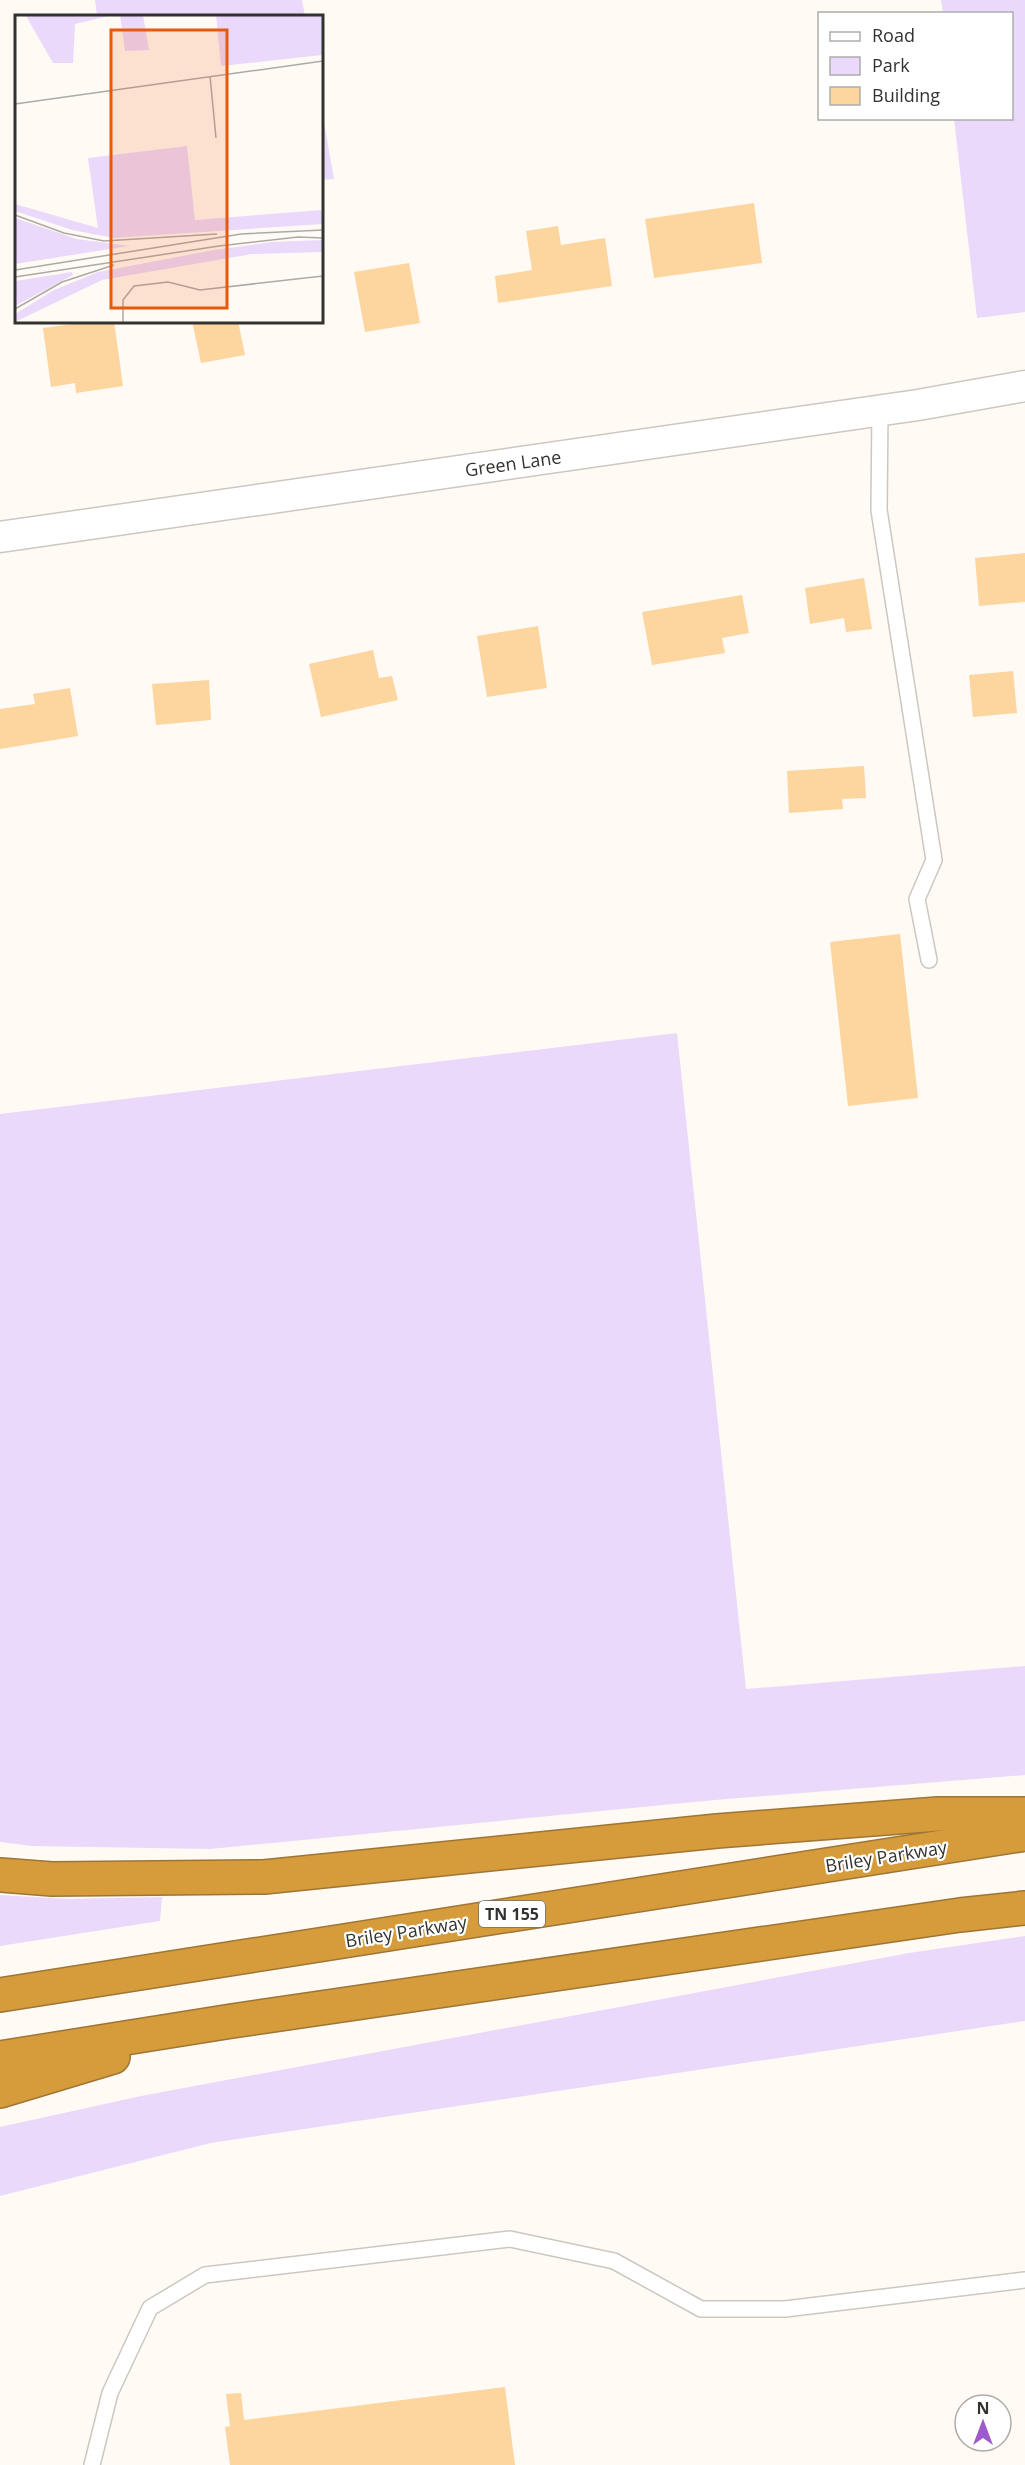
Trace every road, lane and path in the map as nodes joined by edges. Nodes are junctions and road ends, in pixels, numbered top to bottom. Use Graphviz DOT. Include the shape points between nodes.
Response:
graph roads {
  1 [pos="1025,386"];
  2 [pos="880,410"];
  3 [pos="0,537"];
  4 [pos="929,960"];
  5 [pos="1025,1814"];
  6 [pos="1025,1834"];
  7 [pos="0,1875"];
  8 [pos="1025,1908"];
  9 [pos="0,1995"];
  10 [pos="232,2021"];
  11 [pos="0,2058"];
  12 [pos="0,2091"];
  13 [pos="1025,2280"];
  14 [pos="92,2465"];
  1 -- 2 [label="street, Green Lane"];
  2 -- 3 [label="street, Green Lane"];
  2 -- 4 [label="lane" via="879,510 934,860 917,899"];
  5 -- 7 [label="highway" via="938,1814 717,1831 264,1877 52,1879"];
  6 -- 9 [label="highway, Briley Parkway / TN 155"];
  8 -- 10 [label="highway"];
  10 -- 11 [label="highway"];
  10 -- 12 [label="highway"];
  13 -- 14 [label="lane" via="785,2309 701,2309 614,2261 510,2239 205,2275 150,2308 110,2393"];
}
